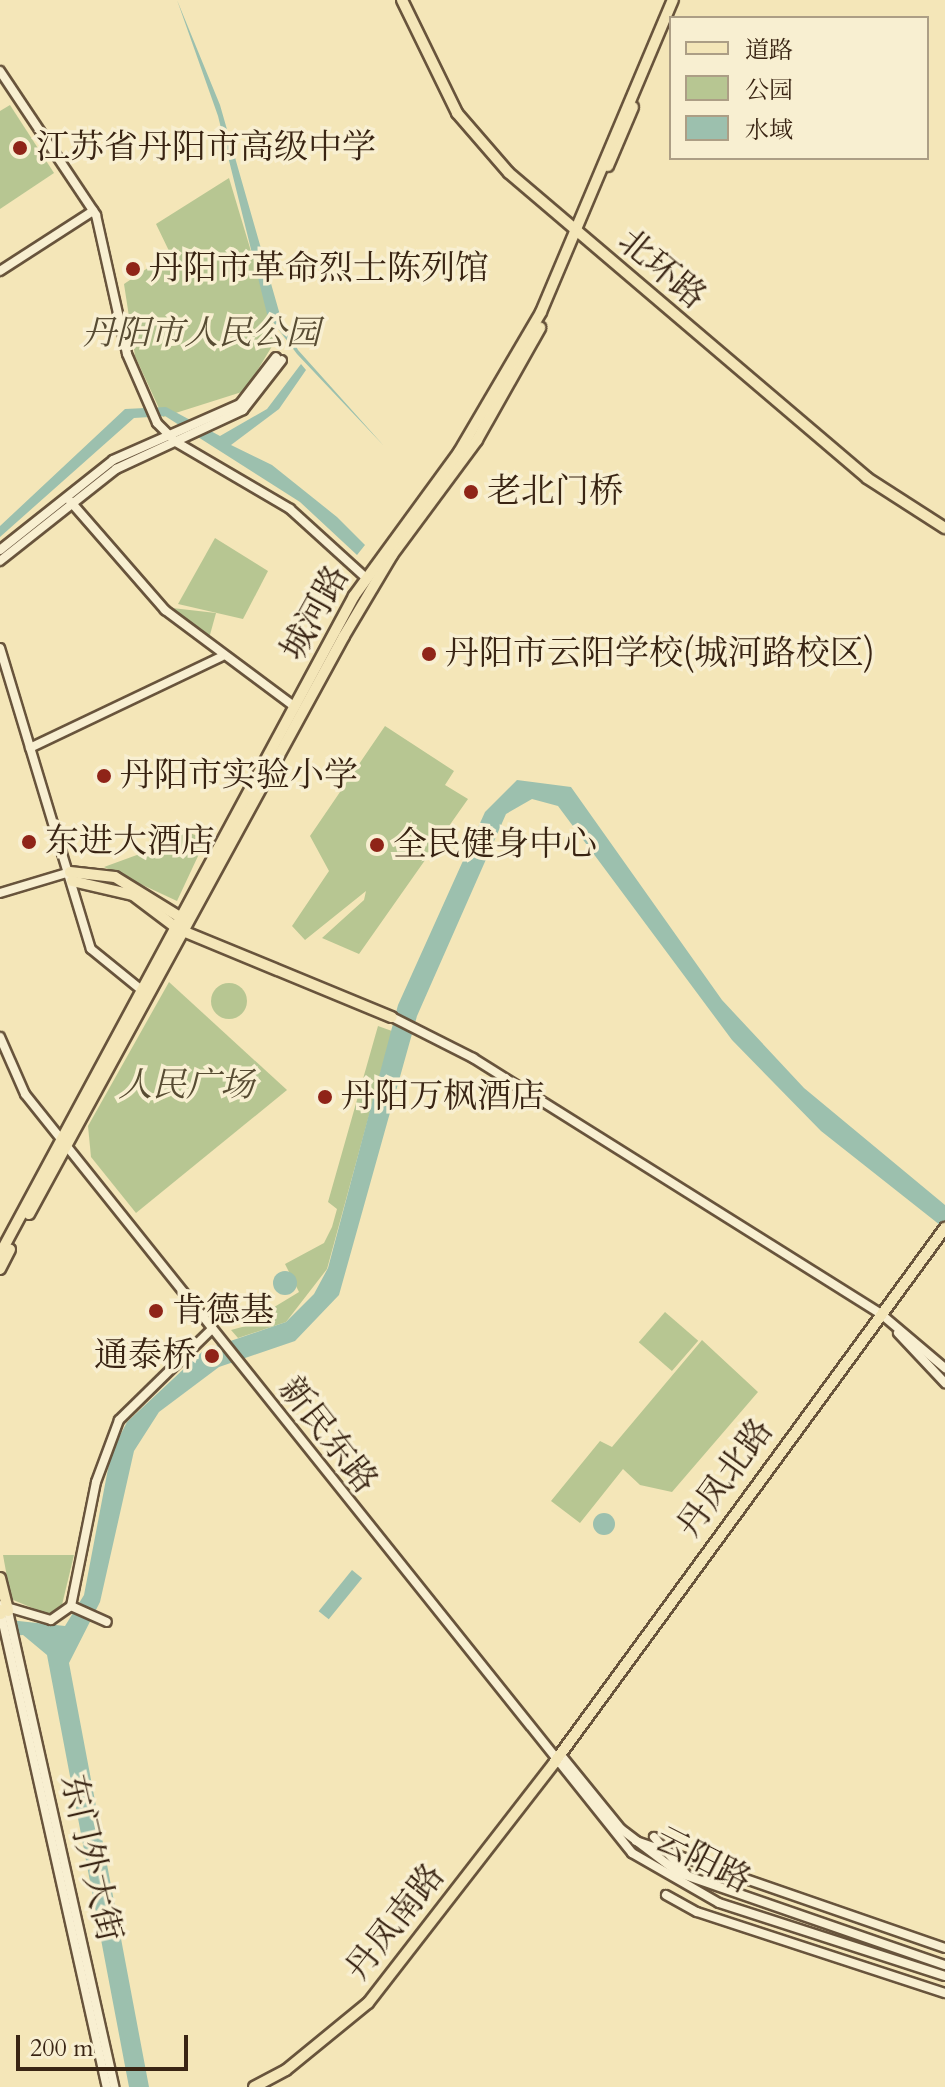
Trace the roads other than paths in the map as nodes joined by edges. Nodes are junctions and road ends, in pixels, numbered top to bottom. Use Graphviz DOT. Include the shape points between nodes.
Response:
graph roads {
  1 [pos="402,0"];
  2 [pos="673,0"];
  3 [pos="669,27"];
  4 [pos="0,71"];
  5 [pos="93,211"];
  6 [pos="576,233"];
  7 [pos="0,271"];
  8 [pos="166,432"];
  9 [pos="175,440"];
  10 [pos="69,500"];
  11 [pos="945,528"];
  12 [pos="0,550"];
  13 [pos="0,561"];
  14 [pos="366,578"];
  15 [pos="0,648"];
  16 [pos="221,657"];
  17 [pos="295,707"];
  18 [pos="30,748"];
  19 [pos="71,877"];
  20 [pos="0,893"];
  21 [pos="183,927"];
  22 [pos="144,992"];
  23 [pos="392,1017"];
  24 [pos="0,1037"];
  25 [pos="65,1143"];
  26 [pos="943,1230"];
  27 [pos="0,1254"];
  28 [pos="0,1269"];
  29 [pos="881,1314"];
  30 [pos="215,1332"];
  31 [pos="945,1368"];
  32 [pos="945,1383"];
  33 [pos="0,1578"];
  34 [pos="72,1606"];
  35 [pos="3,1609"];
  36 [pos="107,1622"];
  37 [pos="11,1642"];
  38 [pos="557,1759"];
  39 [pos="654,1837"];
  40 [pos="634,1840"];
  41 [pos="669,1851"];
  42 [pos="689,1878"];
  43 [pos="666,1895"];
  44 [pos="821,1931"];
  45 [pos="945,1948"];
  46 [pos="945,1965"];
  47 [pos="945,1976"];
  48 [pos="945,1993"];
  49 [pos="107,2087"];
  50 [pos="114,2087"];
  51 [pos="254,2087"];
  1 -- 6 [label="main road, 北环路" via="457,113"];
  2 -- 6 [label="main road, 城河路"];
  3 -- 6 [label="main road, 城河路"];
  4 -- 5 [label="street"];
  5 -- 7 [label="street"];
  5 -- 8 [label="street" via="146,402"];
  6 -- 11 [label="main road, 北环路" via="867,478"];
  6 -- 14 [label="main road, 城河路" via="508,372"];
  6 -- 21 [label="main road, 城河路" via="507,389 369,593"];
  8 -- 9 [label="street"];
  8 -- 9 [label="street" via="240,404 279,359 254,401"];
  8 -- 10 [label="street" via="113,460"];
  9 -- 10 [label="street"];
  9 -- 14 [label="street" via="290,509"];
  10 -- 12 [label="street"];
  10 -- 13 [label="street"];
  10 -- 16 [label="street" via="165,610"];
  14 -- 17 [label="main road, 城河路"];
  15 -- 18 [label="street"];
  16 -- 17 [label="street"];
  16 -- 18 [label="street"];
  17 -- 21 [label="main road, 城河路"];
  18 -- 19 [label="street"];
  19 -- 20 [label="street"];
  19 -- 21 [label="main road" via="115,877"];
  19 -- 22 [label="street" via="91,949"];
  21 -- 22 [label="main road, 城河路"];
  21 -- 23 [label="main road"];
  21 -- 25 [label="main road, 城河路"];
  22 -- 25 [label="main road, 城河路"];
  23 -- 29 [label="street"];
  24 -- 25 [label="street, 新民东路" via="25,1094"];
  25 -- 27 [label="main road, 城河路"];
  25 -- 28 [label="main road, 城河路"];
  25 -- 30 [label="street, 新民东路"];
  26 -- 29 [label="main road, 丹凤北路"];
  29 -- 31 [label="street"];
  29 -- 32 [label="street"];
  29 -- 38 [label="main road, 丹凤北路"];
  30 -- 34 [label="street" via="119,1420 96,1482"];
  30 -- 38 [label="street, 新民东路"];
  33 -- 35 [label="main road"];
  34 -- 35 [label="street" via="51,1620"];
  34 -- 36 [label="street"];
  35 -- 37 [label="street"];
  37 -- 49 [label="street, 东门外大街"];
  37 -- 50 [label="street, 东门外大街"];
  38 -- 40 [label="street, 云阳路"];
  38 -- 44 [label="street, 云阳路" via="614,1835 657,1872 719,1903"];
  38 -- 51 [label="main road, 丹凤南路" via="368,2003"];
  39 -- 41 [label="street"];
  40 -- 41 [label="street"];
  40 -- 42 [label="street, 云阳路"];
  41 -- 42 [label="street"];
  41 -- 45 [label="street"];
  42 -- 44 [label="street, 云阳路"];
  43 -- 48 [label="street" via="783,1942"];
  44 -- 46 [label="street"];
  44 -- 47 [label="street"];
}
